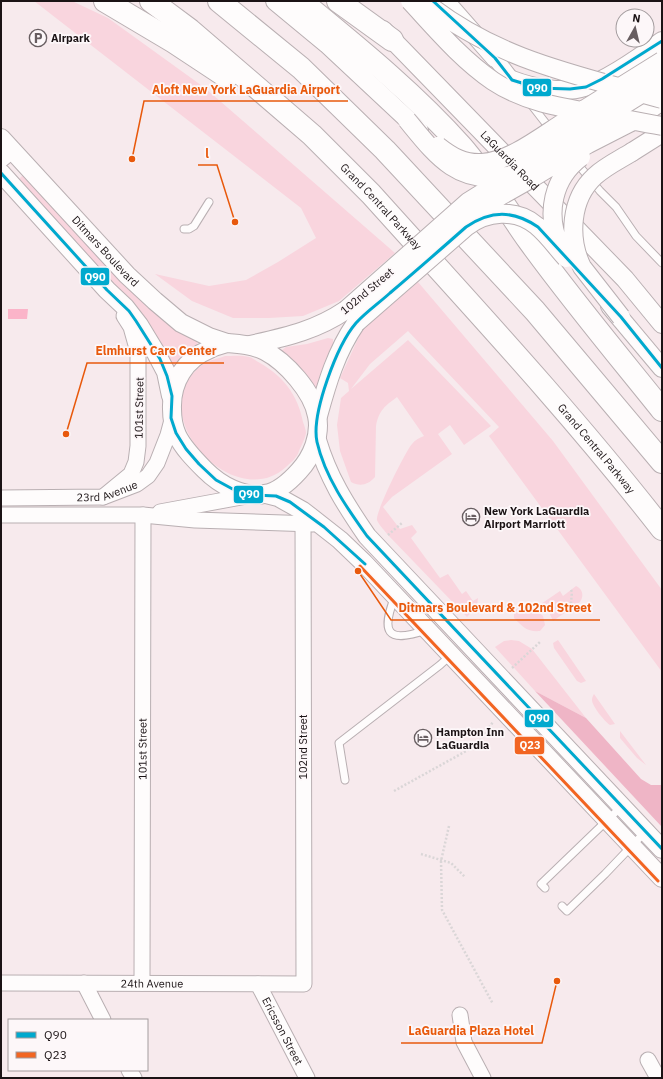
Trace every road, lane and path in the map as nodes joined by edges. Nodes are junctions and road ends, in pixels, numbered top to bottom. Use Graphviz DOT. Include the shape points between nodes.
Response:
graph roads {
  1 [pos="104,1"];
  2 [pos="151,1"];
  3 [pos="219,1"];
  4 [pos="274,1"];
  5 [pos="301,1"];
  6 [pos="338,1"];
  7 [pos="354,1"];
  8 [pos="445,1"];
  9 [pos="423,2"];
  10 [pos="392,40"];
  11 [pos="662,41"];
  12 [pos="495,58"];
  13 [pos="662,61"];
  14 [pos="512,80"];
  15 [pos="662,81"];
  16 [pos="662,100"];
  17 [pos="407,120"];
  18 [pos="631,122"];
  19 [pos="662,126"];
  20 [pos="662,133"];
  21 [pos="312,135"];
  22 [pos="5,149"];
  23 [pos="1,173"];
  24 [pos="509,176"];
  25 [pos="209,202"];
  26 [pos="184,229"];
  27 [pos="430,237"];
  28 [pos="566,258"];
  29 [pos="662,263"];
  30 [pos="625,279"];
  31 [pos="107,290"];
  32 [pos="351,316"];
  33 [pos="662,316"];
  34 [pos="621,317"];
  35 [pos="662,324"];
  36 [pos="227,343"];
  37 [pos="250,345"];
  38 [pos="662,368"];
  39 [pos="172,396"];
  40 [pos="662,410"];
  41 [pos="318,416"];
  42 [pos="172,420"];
  43 [pos="317,440"];
  44 [pos="662,462"];
  45 [pos="259,495"];
  46 [pos="103,497"];
  47 [pos="1,498"];
  48 [pos="1,515"];
  49 [pos="143,515"];
  50 [pos="308,520"];
  51 [pos="402,522"];
  52 [pos="662,529"];
  53 [pos="388,535"];
  54 [pos="571,590"];
  55 [pos="395,596"];
  56 [pos="576,610"];
  57 [pos="427,630"];
  58 [pos="540,642"];
  59 [pos="451,654"];
  60 [pos="511,670"];
  61 [pos="493,722"];
  62 [pos="345,780"];
  63 [pos="394,791"];
  64 [pos="621,807"];
  65 [pos="607,821"];
  66 [pos="450,826"];
  67 [pos="646,831"];
  68 [pos="632,846"];
  69 [pos="662,849"];
  70 [pos="421,854"];
  71 [pos="441,860"];
  72 [pos="465,877"];
  73 [pos="662,878"];
  74 [pos="544,888"];
  75 [pos="562,906"];
  76 [pos="1,982"];
  77 [pos="84,983"];
  78 [pos="142,983"];
  79 [pos="258,984"];
  80 [pos="304,984"];
  81 [pos="493,1004"];
  82 [pos="460,1015"];
  83 [pos="102,1019"];
  84 [pos="648,1060"];
  85 [pos="307,1078"];
  86 [pos="483,1078"];
  87 [pos="658,1078"];
  1 -- 21 [label="highway" via="174,42"];
  2 -- 21 [label="highway, Grand Central Parkway" via="190,30"];
  3 -- 44 [label="highway" via="301,68 385,150 535,311"];
  4 -- 17 [label="street" via="327,44"];
  5 -- 40 [label="highway" via="403,88 463,149 562,285"];
  6 -- 10 [label="highway"];
  7 -- 10 [label="street, LaGuardia Road"];
  8 -- 12 [label="street"];
  9 -- 12 [label="street"];
  9 -- 16 [label="street, bridge" via="486,42 521,58"];
  9 -- 19 [label="street, bridge" via="460,54 483,74 507,89 555,106"];
  10 -- 30 [label="street, LaGuardia Road"];
  11 -- 14 [label="street" via="586,87 538,88"];
  12 -- 14 [label="street"];
  13 -- 17 [label="street, bridge" via="525,146 492,162 469,162 454,158"];
  14 -- 29 [label="lane" via="578,165 616,207 636,236"];
  15 -- 24 [label="street, bridge"];
  16 -- 18 [label="street"];
  17 -- 24 [label="street, bridge" via="432,150 456,170 482,177"];
  18 -- 27 [label="street, bridge" via="588,144"];
  18 -- 28 [label="street, bridge" via="578,159 559,183 553,202 552,220 557,240"];
  20 -- 34 [label="street, bridge" via="589,182 575,214 573,232 579,260"];
  21 -- 52 [label="highway, Grand Central Parkway" via="371,194 509,347"];
  22 -- 36 [label="street, Ditmars Boulevard" via="155,301 181,323"];
  23 -- 31 [label="street"];
  24 -- 27 [label="street, bridge" via="468,202"];
  25 -- 26 [label="lane" via="194,226"];
  27 -- 32 [label="street, 102nd Street, bridge"];
  28 -- 32 [label="street, 102nd Street, bridge" via="530,221 513,215 487,215 462,230"];
  28 -- 34 [label="street, bridge"];
  30 -- 33 [label="street"];
  30 -- 35 [label="street, LaGuardia Road"];
  31 -- 39 [label="street" via="139,325 166,372"];
  31 -- 46 [label="street, 101st Street" via="131,326 138,352 138,431 136,462 131,474"];
  32 -- 37 [label="street, 102nd Street" via="326,322 306,332"];
  32 -- 41 [label="street, 102nd Street" via="346,338 336,357"];
  34 -- 38 [label="street"];
  36 -- 37 [label="street"];
  36 -- 39 [label="street" via="210,348 186,366 178,378"];
  37 -- 41 [label="street" via="265,351 291,371 312,400"];
  39 -- 42 [label="street"];
  41 -- 43 [label="street"];
  42 -- 45 [label="street" via="176,435 210,475 236,491"];
  42 -- 46 [label="street, 23rd Avenue" via="164,450 148,476 137,484"];
  43 -- 45 [label="street" via="304,466 292,479 280,488"];
  43 -- 64 [label="street" via="323,461 344,502 367,536"];
  45 -- 49 [label="street, 23rd Avenue"];
  45 -- 50 [label="street" via="278,497"];
  46 -- 47 [label="street, 23rd Avenue"];
  48 -- 49 [label="street, 23rd Avenue"];
  49 -- 50 [label="street, 23rd Avenue" via="194,520"];
  49 -- 78 [label="street, 101st Street"];
  50 -- 55 [label="street" via="354,554"];
  50 -- 80 [label="street, 102nd Street"];
  51 -- 53 [label="path"];
  54 -- 56 [label="path" via="571,603"];
  55 -- 57 [label="street"];
  55 -- 57 [label="lane" via="389,611 388,628 394,634 404,636"];
  57 -- 59 [label="street"];
  58 -- 60 [label="path"];
  59 -- 62 [label="lane" via="339,743"];
  59 -- 65 [label="street"];
  61 -- 63 [label="path" via="477,746"];
  64 -- 65 [label="lane"];
  64 -- 67 [label="street"];
  65 -- 68 [label="street"];
  65 -- 74 [label="lane" via="541,884"];
  66 -- 71 [label="path"];
  67 -- 68 [label="lane"];
  67 -- 69 [label="street"];
  68 -- 73 [label="street"];
  68 -- 75 [label="lane" via="567,911"];
  70 -- 71 [label="path, bridge"];
  71 -- 72 [label="path, bridge" via="451,863"];
  71 -- 81 [label="path" via="442,910"];
  76 -- 77 [label="street, 24th Avenue"];
  77 -- 78 [label="street, 24th Avenue"];
  77 -- 83 [label="street"];
  78 -- 79 [label="street, 24th Avenue"];
  79 -- 80 [label="street, 24th Avenue"];
  79 -- 85 [label="street, Ericsson Street"];
  82 -- 86 [label="street" via="464,1042"];
  84 -- 87 [label="street"];
}
